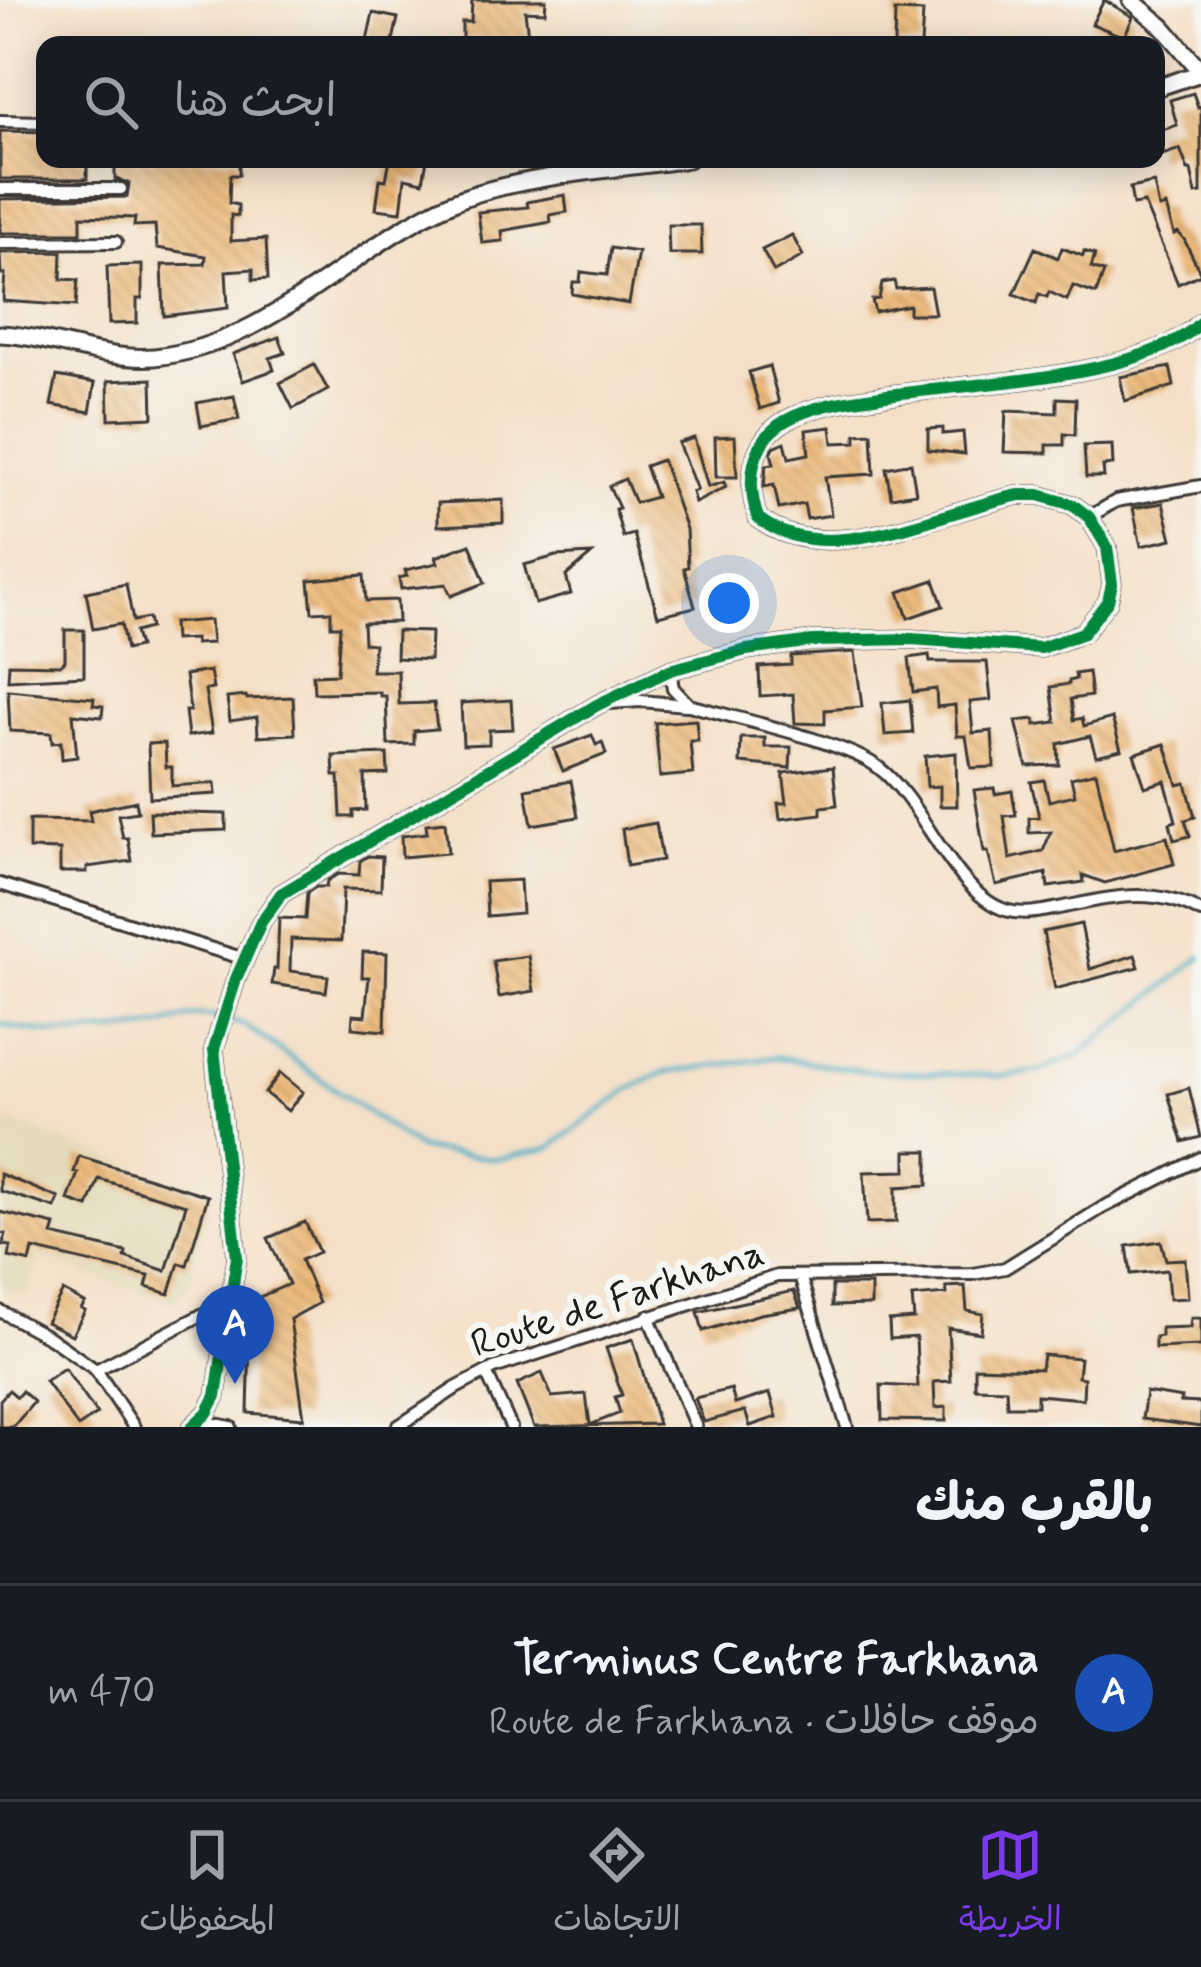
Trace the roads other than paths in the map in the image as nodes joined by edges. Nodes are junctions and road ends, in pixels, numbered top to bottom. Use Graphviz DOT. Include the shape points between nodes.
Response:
graph roads {
  1 [pos="1131,0"];
  2 [pos="1201,72"];
  3 [pos="1165,85"];
  4 [pos="0,121"];
  5 [pos="36,122"];
  6 [pos="632,168"];
  7 [pos="0,189"];
  8 [pos="122,189"];
  9 [pos="116,242"];
  10 [pos="0,243"];
  11 [pos="1201,322"];
  12 [pos="0,334"];
  13 [pos="1201,486"];
  14 [pos="1089,517"];
  15 [pos="670,670"];
  16 [pos="597,705"];
  17 [pos="689,705"];
  18 [pos="0,884"];
  19 [pos="1201,912"];
  20 [pos="245,959"];
  21 [pos="1201,1158"];
  22 [pos="800,1276"];
  23 [pos="232,1299"];
  24 [pos="0,1311"];
  25 [pos="648,1316"];
  26 [pos="96,1370"];
  27 [pos="486,1372"];
  28 [pos="193,1425"];
  29 [pos="134,1427"];
  30 [pos="231,1427"];
  31 [pos="397,1427"];
  32 [pos="511,1427"];
  33 [pos="696,1427"];
  34 [pos="847,1427"];
  1 -- 2 [label="street"];
  2 -- 3 [label="street"];
  4 -- 5 [label="street"];
  6 -- 12 [label="street" via="476,193 262,318 177,353 128,356"];
  7 -- 8 [label="street"];
  9 -- 10 [label="street"];
  11 -- 14 [label="street" via="1165,349 1096,369 811,410 765,440 749,486 758,518 813,541 1021,495 1056,498"];
  13 -- 14 [label="street" via="1116,501"];
  14 -- 15 [label="street" via="1107,547 1112,584 1097,618 1062,643 813,641"];
  15 -- 16 [label="street"];
  15 -- 17 [label="street"];
  16 -- 17 [label="street"];
  16 -- 20 [label="street" via="281,894"];
  17 -- 19 [label="street" via="867,759 896,783 961,873 1002,909 1032,913 1142,894"];
  18 -- 20 [label="street"];
  20 -- 23 [label="street" via="218,1033 216,1073 236,1231"];
  21 -- 22 [label="street, Route de Farkhana" via="1005,1268"];
  22 -- 25 [label="street, Route de Farkhana"];
  22 -- 34 [label="street"];
  23 -- 26 [label="street"];
  23 -- 28 [label="street" via="216,1396"];
  24 -- 26 [label="street"];
  25 -- 27 [label="street, Route de Farkhana"];
  25 -- 33 [label="street"];
  26 -- 29 [label="street"];
  27 -- 31 [label="street, Route de Farkhana"];
  27 -- 32 [label="street"];
  28 -- 30 [label="street"];
}
